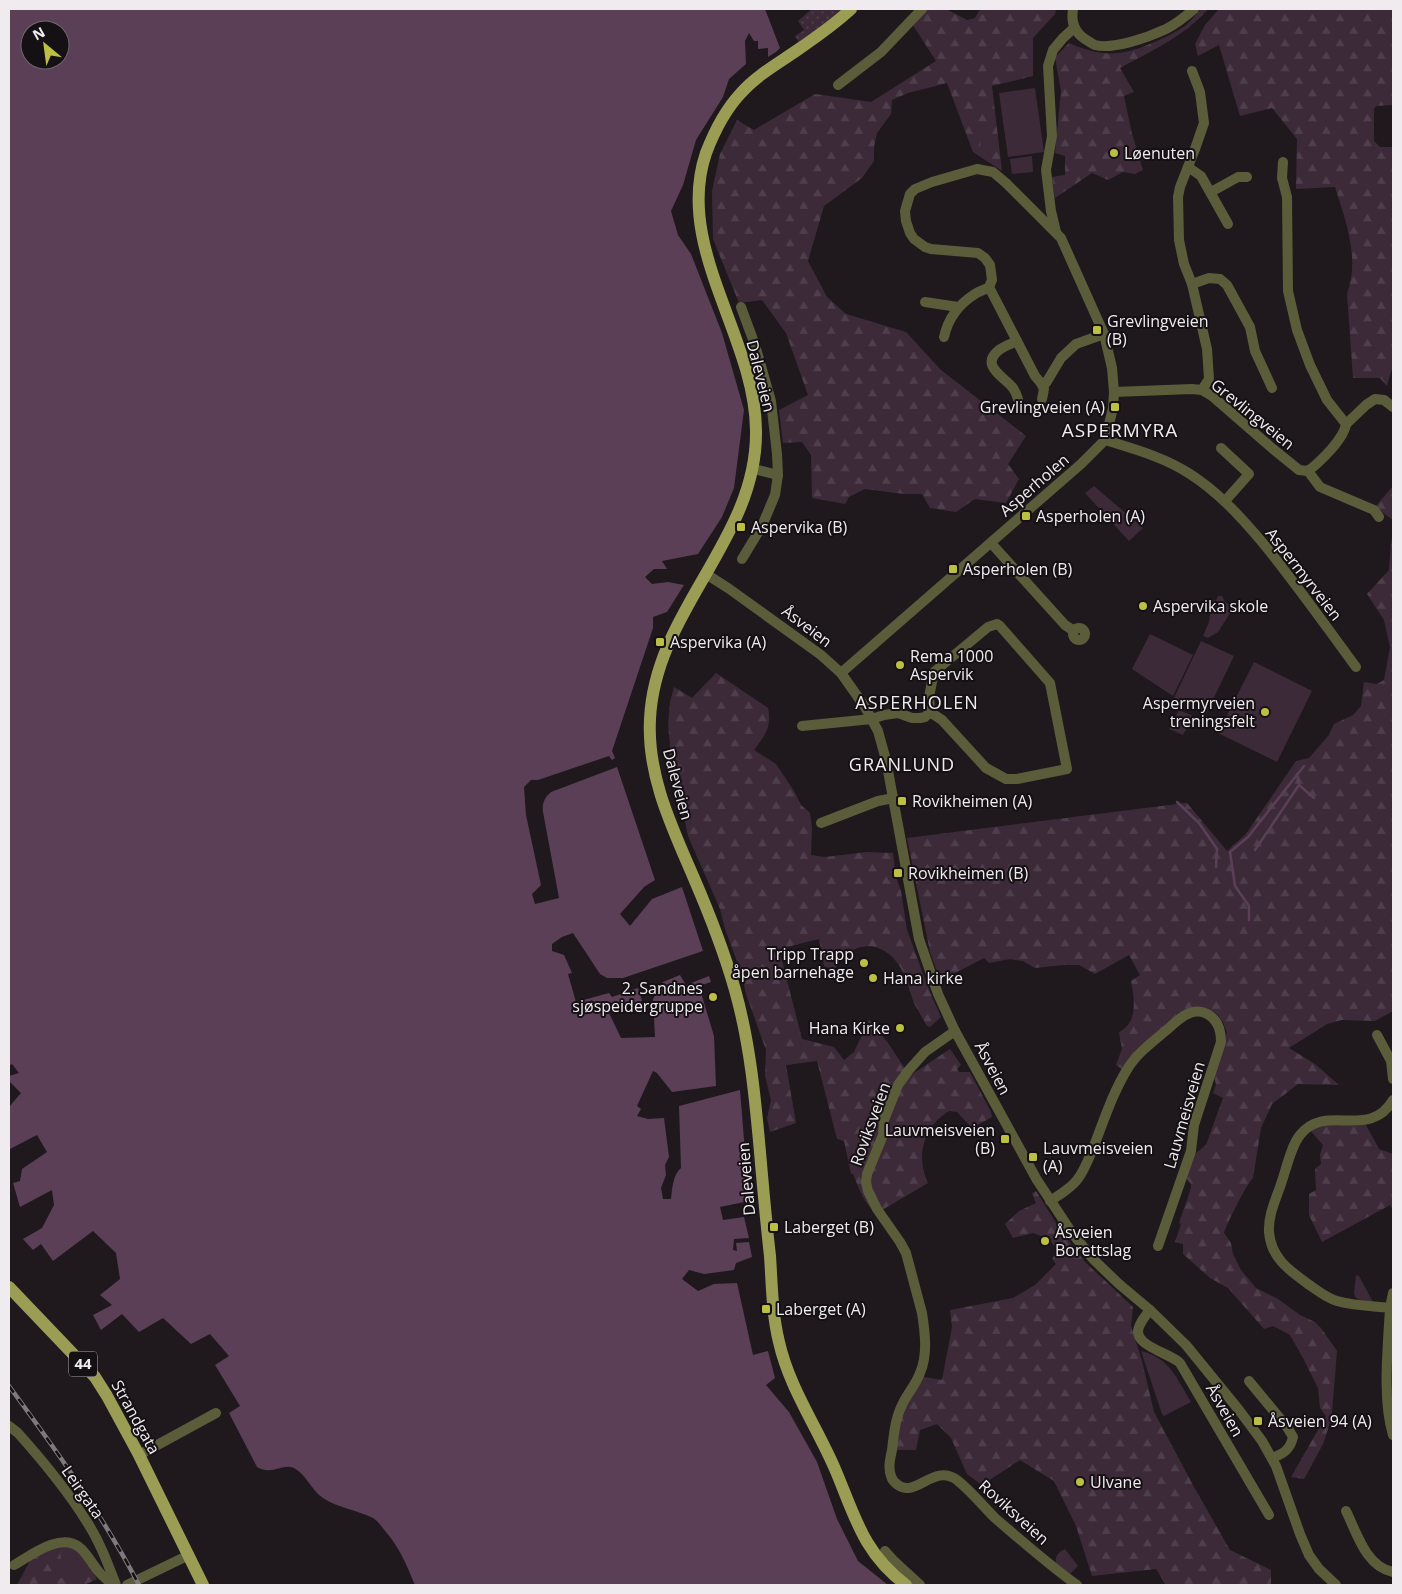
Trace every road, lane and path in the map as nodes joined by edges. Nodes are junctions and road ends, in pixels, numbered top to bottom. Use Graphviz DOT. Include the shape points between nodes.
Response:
graph roads {
  1 [pos="850,9"];
  2 [pos="922,9"];
  3 [pos="1073,9"];
  4 [pos="1194,9"];
  5 [pos="1074,28"];
  6 [pos="1192,71"];
  7 [pos="838,85"];
  8 [pos="1283,162"];
  9 [pos="1188,167"];
  10 [pos="1246,177"];
  11 [pos="1210,192"];
  12 [pos="1228,224"];
  13 [pos="1056,233"];
  14 [pos="1192,284"];
  15 [pos="989,287"];
  16 [pos="925,302"];
  17 [pos="741,307"];
  18 [pos="958,307"];
  19 [pos="1104,334"];
  20 [pos="944,337"];
  21 [pos="1017,340"];
  22 [pos="1041,383"];
  23 [pos="1272,388"];
  24 [pos="1202,390"];
  25 [pos="1114,392"];
  26 [pos="1018,399"];
  27 [pos="1042,399"];
  28 [pos="1393,406"];
  29 [pos="1346,424"];
  30 [pos="1105,440"];
  31 [pos="1221,448"];
  32 [pos="754,469"];
  33 [pos="1308,472"];
  34 [pos="778,475"];
  35 [pos="1225,501"];
  36 [pos="1379,516"];
  37 [pos="991,542"];
  38 [pos="742,559"];
  39 [pos="706,574"];
  40 [pos="1074,631"];
  41 [pos="1356,667"];
  42 [pos="841,673"];
  43 [pos="930,712"];
  44 [pos="872,719"];
  45 [pos="802,726"];
  46 [pos="894,798"];
  47 [pos="821,823"];
  48 [pos="956,1031"];
  49 [pos="1378,1035"];
  50 [pos="1393,1079"];
  51 [pos="1393,1100"];
  52 [pos="1050,1201"];
  53 [pos="1158,1246"];
  54 [pos="9,1287"];
  55 [pos="1393,1294"];
  56 [pos="1390,1308"];
  57 [pos="1150,1310"];
  58 [pos="1249,1381"];
  59 [pos="216,1413"];
  60 [pos="9,1426"];
  61 [pos="1393,1435"];
  62 [pos="139,1455"];
  63 [pos="1272,1458"];
  64 [pos="1346,1511"];
  65 [pos="1269,1515"];
  66 [pos="885,1552"];
  67 [pos="189,1555"];
  68 [pos="14,1565"];
  69 [pos="1393,1572"];
  70 [pos="115,1585"];
  71 [pos="127,1585"];
  72 [pos="203,1585"];
  73 [pos="906,1585"];
  74 [pos="920,1585"];
  75 [pos="1077,1585"];
  76 [pos="1336,1585"];
  1 -- 32 [label="main road, Daleveien" via="740,94 715,132 700,180 703,243 739,348 756,410"];
  2 -- 7 [label="street" via="881,52"];
  3 -- 5 [label="street"];
  4 -- 5 [label="street" via="1167,29 1111,45 1095,45"];
  5 -- 13 [label="street" via="1053,50 1048,66 1052,136 1046,170"];
  6 -- 9 [label="street" via="1200,92 1204,123"];
  8 -- 29 [label="street" via="1288,291 1297,330 1327,400"];
  9 -- 11 [label="street" via="1201,176"];
  9 -- 14 [label="street" via="1178,197 1179,240"];
  10 -- 11 [label="street" via="1238,177"];
  11 -- 12 [label="street"];
  13 -- 15 [label="street" via="993,172 977,169 915,189 905,211 914,239 931,249 978,253 990,265 992,280"];
  13 -- 19 [label="street"];
  14 -- 23 [label="street" via="1209,278 1220,279 1227,285 1250,327"];
  14 -- 24 [label="street" via="1207,349 1209,378"];
  15 -- 18 [label="street"];
  15 -- 21 [label="street"];
  16 -- 18 [label="street"];
  17 -- 34 [label="street, Daleveien" via="758,352 771,401"];
  18 -- 20 [label="street" via="947,323"];
  19 -- 22 [label="street" via="1076,344 1061,358 1046,383"];
  19 -- 25 [label="street"];
  21 -- 22 [label="street"];
  21 -- 26 [label="street" via="1001,348 992,362 998,375 1012,387"];
  22 -- 27 [label="street" via="1044,389"];
  24 -- 25 [label="street, Grevlingveien"];
  24 -- 33 [label="street, Grevlingveien" via="1299,470"];
  25 -- 30 [label="street"];
  28 -- 29 [label="street" via="1375,399"];
  29 -- 33 [label="street" via="1340,439"];
  30 -- 35 [label="street, Aspermyrveien" via="1160,457 1190,474"];
  30 -- 37 [label="street, Asperholen"];
  31 -- 35 [label="street" via="1249,474"];
  32 -- 34 [label="street"];
  32 -- 39 [label="main road, Daleveien" via="741,510"];
  33 -- 36 [label="street, Grevlingveien" via="1320,487 1374,510"];
  34 -- 38 [label="street, Daleveien" via="775,494 762,526"];
  35 -- 41 [label="street, Aspermyrveien" via="1280,564"];
  37 -- 40 [label="street"];
  37 -- 42 [label="street, Asperholen"];
  39 -- 42 [label="street, Åsveien" via="799,638"];
  39 -- 73 [label="main road, Daleveien" via="666,646 654,684 650,716 652,761 660,796 716,932 744,1024 755,1099 774,1310 782,1353 866,1542 884,1566"];
  42 -- 44 [label="street, Åsveien"];
  43 -- 43 [label="street" via="934,672 988,627 997,624 1050,683 1068,768 1006,779 986,768 942,720"];
  43 -- 44 [label="street" via="920,718 898,714"];
  44 -- 45 [label="street"];
  44 -- 46 [label="street, Åsveien" via="883,746"];
  46 -- 47 [label="street" via="878,800"];
  46 -- 48 [label="street, Åsveien" via="919,939 938,994"];
  48 -- 52 [label="street, Åsveien"];
  48 -- 75 [label="street, Roviksveien" via="925,1052 898,1085 884,1120 883,1136 867,1174 866,1182 873,1200 906,1253 923,1323 924,1360 896,1419 890,1475 902,1488 909,1489 941,1475 957,1480 1030,1548"];
  49 -- 50 [label="street" via="1390,1061"];
  51 -- 56 [label="street" via="1383,1114 1372,1119 1324,1121 1304,1131 1296,1142 1272,1209 1269,1231 1272,1248 1282,1264 1322,1294 1339,1301"];
  52 -- 53 [label="street, Lauvmeisveien" via="1077,1180 1088,1161 1128,1066 1180,1019 1198,1011 1207,1014 1217,1021 1221,1042 1194,1125 1191,1151"];
  52 -- 57 [label="street, Åsveien" via="1094,1260"];
  54 -- 62 [label="main road, Strandgata / 44" via="95,1377"];
  55 -- 56 [label="street"];
  56 -- 61 [label="street" via="1387,1399"];
  57 -- 63 [label="street, Åsveien" via="1186,1345 1239,1410"];
  57 -- 65 [label="street, Åsveien" via="1138,1328 1138,1336 1148,1346 1180,1363"];
  58 -- 63 [label="street" via="1293,1437 1287,1450"];
  59 -- 62 [label="street"];
  60 -- 70 [label="street, Leirgata" via="57,1479 88,1522"];
  62 -- 67 [label="main road, Strandgata / 44"];
  63 -- 76 [label="street, Åsveien" via="1309,1555 1319,1570"];
  64 -- 69 [label="street" via="1373,1562"];
  66 -- 74 [label="street"];
  67 -- 71 [label="street"];
  67 -- 72 [label="main road, Strandgata / 44"];
  68 -- 70 [label="street" via="43,1548 69,1543 79,1546 100,1573"];
}
